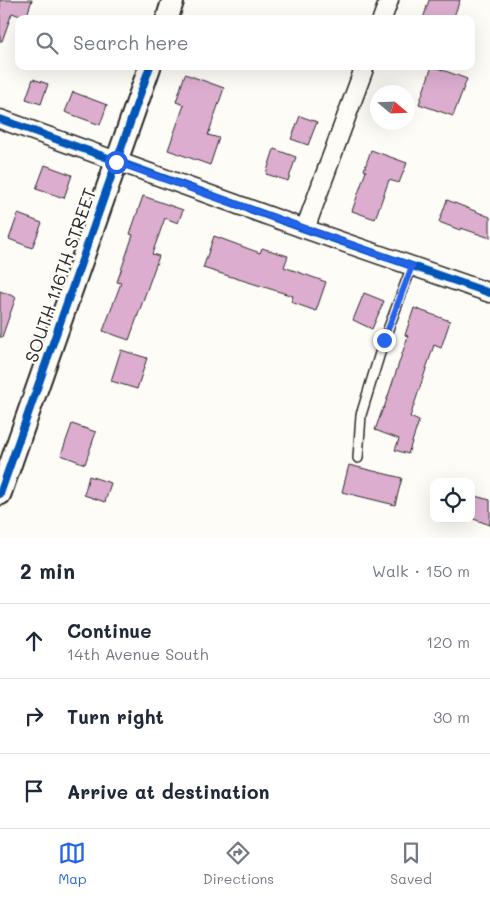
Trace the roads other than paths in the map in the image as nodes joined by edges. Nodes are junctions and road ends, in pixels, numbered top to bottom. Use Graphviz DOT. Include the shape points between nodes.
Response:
graph roads {
  1 [pos="173,0"];
  2 [pos="389,0"];
  3 [pos="168,15"];
  4 [pos="383,15"];
  5 [pos="149,70"];
  6 [pos="364,70"];
  7 [pos="0,119"];
  8 [pos="116,162"];
  9 [pos="305,229"];
  10 [pos="412,266"];
  11 [pos="490,293"];
  12 [pos="358,458"];
  13 [pos="0,494"];
  1 -- 3 [label="street"];
  2 -- 4 [label="street"];
  5 -- 8 [label="street, SOUTH 116TH STREET"];
  6 -- 9 [label="street"];
  7 -- 8 [label="street"];
  8 -- 9 [label="street"];
  8 -- 13 [label="street, SOUTH 116TH STREET"];
  9 -- 10 [label="street"];
  10 -- 11 [label="street"];
  10 -- 12 [label="lane" via="384,340 361,415"];
}
